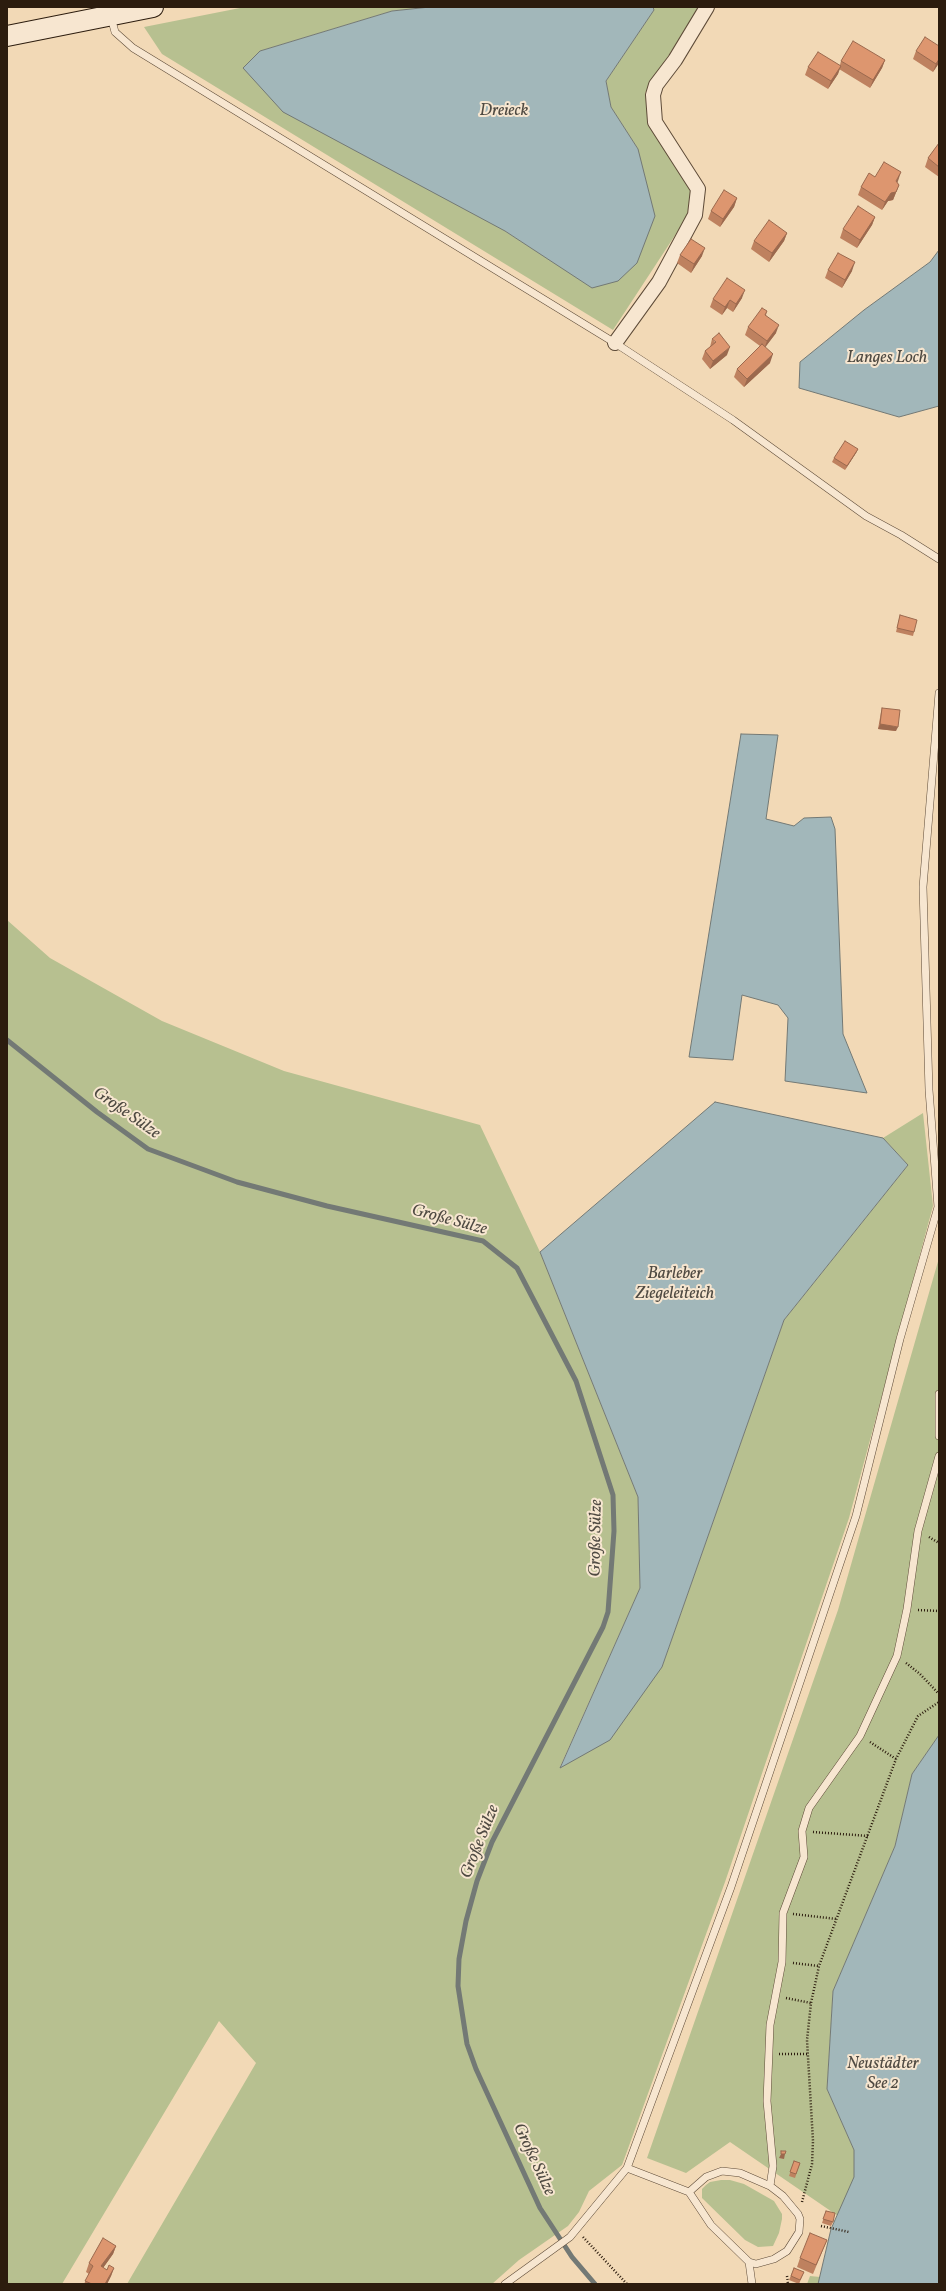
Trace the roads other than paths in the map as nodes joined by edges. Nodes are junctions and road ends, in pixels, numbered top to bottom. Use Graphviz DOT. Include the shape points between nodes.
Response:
graph roads {
  1 [pos="153,7"];
  2 [pos="707,7"];
  3 [pos="110,16"];
  4 [pos="7,36"];
  5 [pos="615,343"];
  6 [pos="939,558"];
  7 [pos="939,693"];
  8 [pos="939,1394"];
  9 [pos="939,1436"];
  10 [pos="939,1456"];
  11 [pos="627,2168"];
  12 [pos="770,2186"];
  13 [pos="689,2192"];
  14 [pos="749,2262"];
  15 [pos="505,2284"];
  16 [pos="752,2284"];
  1 -- 3 [label="street"];
  2 -- 5 [label="street" via="675,60 656,85 653,95 653,114 657,126 698,189 695,215 659,282"];
  3 -- 4 [label="street"];
  3 -- 5 [label="lane" via="116,32 133,48"];
  5 -- 6 [label="lane" via="733,420 866,516"];
  7 -- 11 [label="lane" via="923,887 929,1090 938,1207 900,1339 856,1516 731,1887"];
  8 -- 9 [label="lane"];
  10 -- 12 [label="lane" via="918,1531 907,1609 897,1656 860,1736 809,1808 802,1831 804,1857 783,1913 782,1962 774,1996 769,2054 767,2101 772,2166"];
  11 -- 13 [label="lane"];
  11 -- 15 [label="lane" via="570,2237"];
  12 -- 13 [label="lane" via="740,2173 722,2171 706,2177"];
  12 -- 14 [label="lane" via="783,2196 798,2214 799,2232 791,2246 774,2259 756,2264"];
  13 -- 14 [label="lane" via="711,2225"];
  14 -- 16 [label="lane"];
}
